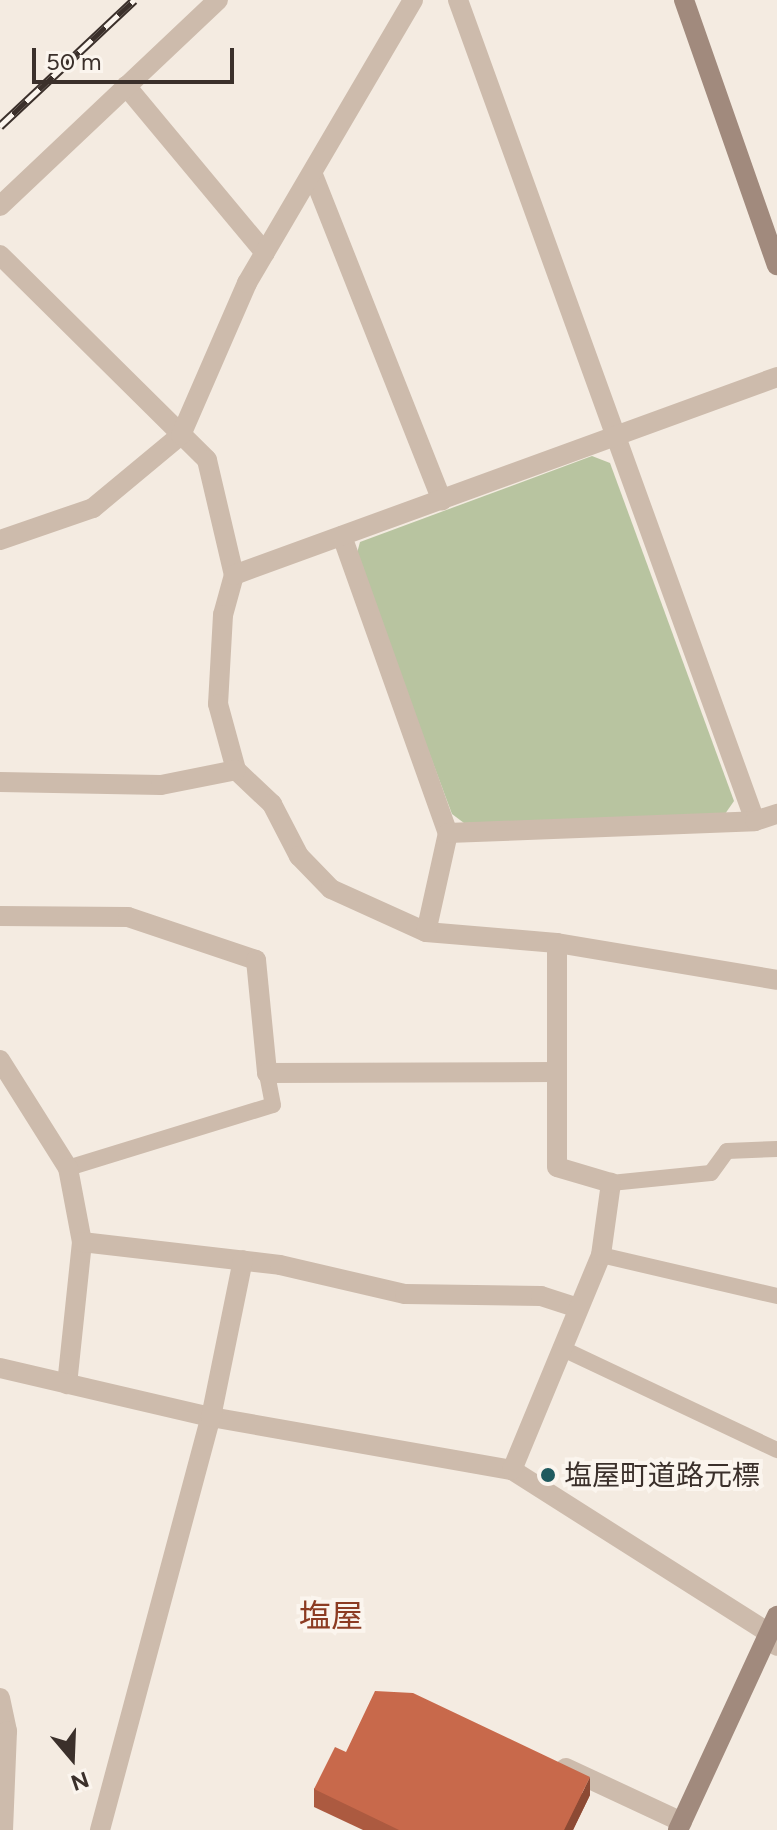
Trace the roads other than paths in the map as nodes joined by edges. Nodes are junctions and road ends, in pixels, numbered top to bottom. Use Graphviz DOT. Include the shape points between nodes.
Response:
graph roads {
  1 [pos="218,0"];
  2 [pos="413,0"];
  3 [pos="458,0"];
  4 [pos="684,0"];
  5 [pos="126,86"];
  6 [pos="313,175"];
  7 [pos="0,206"];
  8 [pos="265,253"];
  9 [pos="0,255"];
  10 [pos="777,265"];
  11 [pos="777,377"];
  12 [pos="181,435"];
  13 [pos="614,437"];
  14 [pos="442,500"];
  15 [pos="342,536"];
  16 [pos="0,540"];
  17 [pos="234,575"];
  18 [pos="236,770"];
  19 [pos="0,782"];
  20 [pos="777,814"];
  21 [pos="755,821"];
  22 [pos="448,833"];
  23 [pos="0,916"];
  24 [pos="426,932"];
  25 [pos="557,943"];
  26 [pos="777,980"];
  27 [pos="0,1060"];
  28 [pos="556,1072"];
  29 [pos="267,1073"];
  30 [pos="777,1149"];
  31 [pos="68,1168"];
  32 [pos="611,1183"];
  33 [pos="82,1242"];
  34 [pos="601,1255"];
  35 [pos="243,1260"];
  36 [pos="777,1296"];
  37 [pos="578,1308"];
  38 [pos="561,1348"];
  39 [pos="0,1368"];
  40 [pos="67,1384"];
  41 [pos="211,1417"];
  42 [pos="777,1450"];
  43 [pos="512,1470"];
  44 [pos="774,1632"];
  45 [pos="0,1698"];
  46 [pos="545,1758"];
  47 [pos="680,1826"];
  48 [pos="3,1830"];
  49 [pos="100,1830"];
  1 -- 5 [label="street"];
  2 -- 6 [label="street"];
  3 -- 13 [label="street"];
  4 -- 10 [label="street"];
  5 -- 7 [label="street"];
  5 -- 8 [label="street"];
  6 -- 8 [label="street"];
  6 -- 14 [label="street"];
  8 -- 12 [label="street"];
  9 -- 12 [label="street"];
  11 -- 13 [label="street"];
  12 -- 16 [label="street" via="93,508"];
  12 -- 17 [label="street" via="207,460"];
  13 -- 14 [label="street"];
  13 -- 21 [label="street"];
  14 -- 15 [label="street"];
  15 -- 17 [label="street"];
  15 -- 22 [label="street"];
  17 -- 18 [label="street" via="218,704"];
  18 -- 19 [label="street" via="161,785"];
  18 -- 24 [label="street" via="272,804 299,856 331,889"];
  20 -- 21 [label="street"];
  21 -- 22 [label="street"];
  22 -- 24 [label="street"];
  23 -- 29 [label="street" via="128,917 256,960"];
  24 -- 25 [label="street"];
  25 -- 26 [label="street"];
  25 -- 28 [label="street"];
  27 -- 31 [label="street"];
  28 -- 29 [label="street"];
  28 -- 32 [label="street" via="557,1167"];
  29 -- 31 [label="lane" via="273,1105"];
  30 -- 32 [label="lane" via="727,1151 711,1173"];
  31 -- 33 [label="street"];
  32 -- 34 [label="street"];
  33 -- 35 [label="street"];
  33 -- 40 [label="street"];
  34 -- 36 [label="lane"];
  34 -- 37 [label="street"];
  35 -- 37 [label="street" via="405,1294 541,1296"];
  35 -- 41 [label="street"];
  37 -- 38 [label="street"];
  38 -- 42 [label="lane"];
  38 -- 43 [label="street"];
  39 -- 40 [label="street"];
  40 -- 41 [label="street"];
  41 -- 43 [label="street"];
  41 -- 49 [label="street"];
  43 -- 44 [label="street"];
  44 -- 47 [label="street"];
  45 -- 48 [label="street" via="7,1731"];
  46 -- 47 [label="street"];
}
